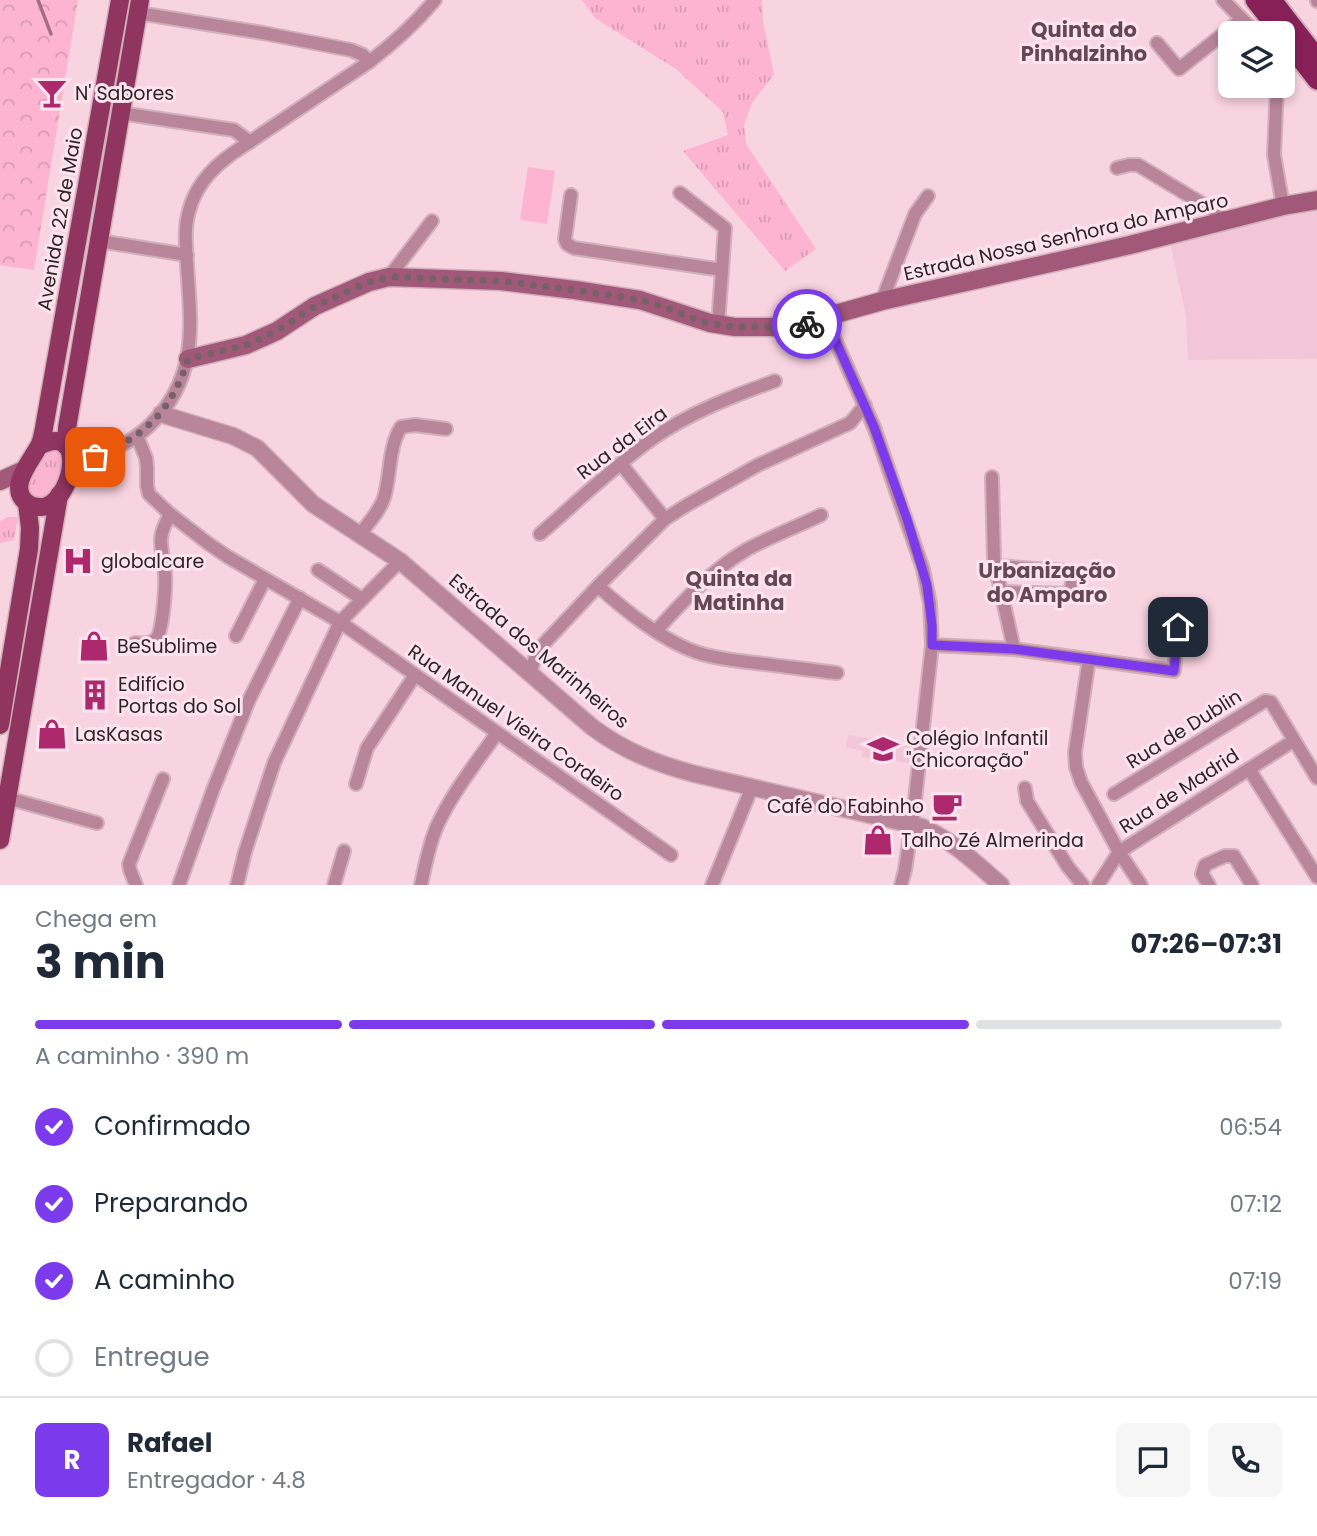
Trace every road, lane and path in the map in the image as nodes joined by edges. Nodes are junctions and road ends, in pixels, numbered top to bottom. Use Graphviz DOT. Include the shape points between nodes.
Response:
graph roads {
  1 [pos="120,0"];
  2 [pos="435,0"];
  3 [pos="1223,0"];
  4 [pos="1255,0"];
  5 [pos="1272,0"];
  6 [pos="139,7"];
  7 [pos="1242,19"];
  8 [pos="1271,21"];
  9 [pos="1157,43"];
  10 [pos="1295,52"];
  11 [pos="1317,58"];
  12 [pos="369,62"];
  13 [pos="1317,80"];
  14 [pos="1276,98"];
  15 [pos="120,113"];
  16 [pos="250,142"];
  17 [pos="1118,168"];
  18 [pos="680,193"];
  19 [pos="571,195"];
  20 [pos="928,196"];
  21 [pos="1317,200"];
  22 [pos="1283,206"];
  23 [pos="432,221"];
  24 [pos="1225,221"];
  25 [pos="99,241"];
  26 [pos="187,255"];
  27 [pos="722,270"];
  28 [pos="389,277"];
  29 [pos="882,301"];
  30 [pos="825,317"];
  31 [pos="718,325"];
  32 [pos="188,359"];
  33 [pos="775,381"];
  34 [pos="865,405"];
  35 [pos="161,414"];
  36 [pos="850,423"];
  37 [pos="874,427"];
  38 [pos="446,429"];
  39 [pos="136,436"];
  40 [pos="39,446"];
  41 [pos="68,448"];
  42 [pos="95,457"];
  43 [pos="621,464"];
  44 [pos="71,468"];
  45 [pos="24,470"];
  46 [pos="992,477"];
  47 [pos="0,481"];
  48 [pos="0,488"];
  49 [pos="60,495"];
  50 [pos="24,500"];
  51 [pos="170,514"];
  52 [pos="821,515"];
  53 [pos="665,519"];
  54 [pos="540,534"];
  55 [pos="359,535"];
  56 [pos="400,561"];
  57 [pos="996,566"];
  58 [pos="318,570"];
  59 [pos="265,579"];
  60 [pos="598,586"];
  61 [pos="1002,592"];
  62 [pos="300,598"];
  63 [pos="362,599"];
  64 [pos="340,622"];
  65 [pos="1178,627"];
  66 [pos="656,631"];
  67 [pos="236,636"];
  68 [pos="135,643"];
  69 [pos="932,645"];
  70 [pos="1014,649"];
  71 [pos="538,650"];
  72 [pos="1089,659"];
  73 [pos="514,660"];
  74 [pos="530,672"];
  75 [pos="837,673"];
  76 [pos="415,676"];
  77 [pos="0,725"];
  78 [pos="497,733"];
  79 [pos="1293,741"];
  80 [pos="1249,769"];
  81 [pos="1317,778"];
  82 [pos="163,779"];
  83 [pos="356,784"];
  84 [pos="752,787"];
  85 [pos="1025,788"];
  86 [pos="1114,794"];
  87 [pos="8,798"];
  88 [pos="97,822"];
  89 [pos="912,824"];
  90 [pos="0,840"];
  91 [pos="344,851"];
  92 [pos="1119,852"];
  93 [pos="671,855"];
  94 [pos="1317,877"];
  95 [pos="714,880"];
  96 [pos="136,885"];
  97 [pos="179,885"];
  98 [pos="237,885"];
  99 [pos="334,885"];
  100 [pos="421,885"];
  101 [pos="901,885"];
  102 [pos="1001,885"];
  103 [pos="1083,885"];
  104 [pos="1098,885"];
  105 [pos="1141,885"];
  106 [pos="1209,885"];
  107 [pos="1252,885"];
  1 -- 40 [label="main road, Avenida 22 de Maio"];
  2 -- 12 [label="street" via="399,39"];
  3 -- 7 [label="street"];
  4 -- 8 [label="highway"];
  5 -- 11 [label="highway"];
  6 -- 12 [label="street" via="351,50"];
  6 -- 15 [label="main road"];
  7 -- 9 [label="street" via="1179,69"];
  10 -- 13 [label="highway"];
  12 -- 16 [label="street"];
  14 -- 22 [label="street" via="1274,155"];
  15 -- 16 [label="street" via="234,130"];
  15 -- 25 [label="main road"];
  16 -- 26 [label="street" via="223,160 199,188 189,211"];
  17 -- 24 [label="street" via="1138,165"];
  18 -- 27 [label="street" via="725,228"];
  19 -- 27 [label="street" via="565,239 574,248"];
  20 -- 29 [label="street" via="915,214"];
  21 -- 22 [label="main road, Estrada Nossa Senhora do Amparo"];
  22 -- 24 [label="main road, Estrada Nossa Senhora do Amparo"];
  23 -- 28 [label="street"];
  24 -- 29 [label="main road, Estrada Nossa Senhora do Amparo"];
  25 -- 26 [label="street"];
  25 -- 41 [label="main road" via="67,428"];
  26 -- 32 [label="street"];
  27 -- 31 [label="street"];
  28 -- 31 [label="main road, Estrada Nossa Senhora do Amparo" via="500,281 575,290 640,300"];
  28 -- 32 [label="main road, Estrada Nossa Senhora do Amparo" via="315,306 254,341"];
  29 -- 30 [label="main road, Estrada Nossa Senhora do Amparo"];
  30 -- 31 [label="main road, Estrada Nossa Senhora do Amparo" via="775,327"];
  30 -- 34 [label="street"];
  32 -- 35 [label="street"];
  33 -- 43 [label="street, Rua da Eira" via="687,418"];
  34 -- 36 [label="street"];
  34 -- 37 [label="street"];
  35 -- 39 [label="street"];
  35 -- 55 [label="street, Estrada dos Marinheiros" via="251,444 313,504"];
  36 -- 37 [label="street"];
  36 -- 53 [label="street" via="728,481"];
  37 -- 69 [label="street" via="925,577"];
  38 -- 55 [label="street" via="401,427 384,499"];
  39 -- 42 [label="street"];
  39 -- 51 [label="street, Rua Manuel Vieira Cordeiro" via="145,458 149,494"];
  40 -- 41 [label="main road" via="52,441"];
  40 -- 45 [label="main road"];
  41 -- 42 [label="street"];
  41 -- 44 [label="main road"];
  42 -- 44 [label="street"];
  43 -- 53 [label="street"];
  43 -- 54 [label="street, Rua da Eira"];
  44 -- 49 [label="main road"];
  45 -- 47 [label="main road"];
  45 -- 50 [label="main road" via="20,487"];
  46 -- 57 [label="street"];
  48 -- 50 [label="main road"];
  49 -- 50 [label="main road" via="47,506"];
  49 -- 87 [label="main road"];
  50 -- 77 [label="main road" via="29,549"];
  51 -- 59 [label="street, Rua Manuel Vieira Cordeiro"];
  51 -- 68 [label="street" via="161,537 165,574 159,633 149,642"];
  52 -- 66 [label="street" via="736,557 699,586"];
  53 -- 60 [label="street"];
  55 -- 56 [label="street, Estrada dos Marinheiros"];
  56 -- 63 [label="street"];
  56 -- 73 [label="street, Estrada dos Marinheiros"];
  57 -- 61 [label="street"];
  57 -- 61 [label="street" via="1066,570 1073,576 1071,590 1065,594"];
  58 -- 63 [label="street"];
  59 -- 62 [label="street, Rua Manuel Vieira Cordeiro"];
  59 -- 67 [label="street"];
  60 -- 66 [label="street"];
  60 -- 71 [label="street"];
  61 -- 70 [label="street"];
  62 -- 64 [label="street, Rua Manuel Vieira Cordeiro"];
  62 -- 97 [label="street" via="249,700"];
  63 -- 64 [label="street"];
  64 -- 76 [label="street, Rua Manuel Vieira Cordeiro"];
  64 -- 98 [label="street" via="274,763"];
  65 -- 72 [label="street" via="1174,671"];
  66 -- 75 [label="street" via="720,659"];
  69 -- 70 [label="street"];
  69 -- 89 [label="street"];
  70 -- 72 [label="street"];
  71 -- 73 [label="street"];
  71 -- 74 [label="street"];
  72 -- 92 [label="street" via="1076,767"];
  73 -- 74 [label="street, Estrada dos Marinheiros"];
  74 -- 84 [label="street, Estrada dos Marinheiros" via="592,727 633,753"];
  76 -- 78 [label="street, Rua Manuel Vieira Cordeiro"];
  76 -- 83 [label="street" via="367,748"];
  78 -- 93 [label="street, Rua Manuel Vieira Cordeiro"];
  78 -- 100 [label="street" via="436,827"];
  79 -- 80 [label="street, Rua de Madrid"];
  79 -- 81 [label="street, Rua de Dublin"];
  79 -- 86 [label="street, Rua de Dublin" via="1276,709 1265,701"];
  80 -- 92 [label="street, Rua de Madrid"];
  80 -- 94 [label="street"];
  82 -- 96 [label="street" via="129,863"];
  84 -- 89 [label="street, Estrada dos Marinheiros"];
  84 -- 95 [label="street"];
  85 -- 103 [label="street" via="1027,801"];
  87 -- 88 [label="street"];
  87 -- 90 [label="main road"];
  89 -- 101 [label="street"];
  89 -- 102 [label="street, Estrada dos Marinheiros" via="952,844"];
  91 -- 99 [label="street"];
  92 -- 104 [label="street, Rua de Madrid"];
  92 -- 105 [label="street"];
  106 -- 107 [label="street" via="1202,874 1205,865 1234,856"];
}
